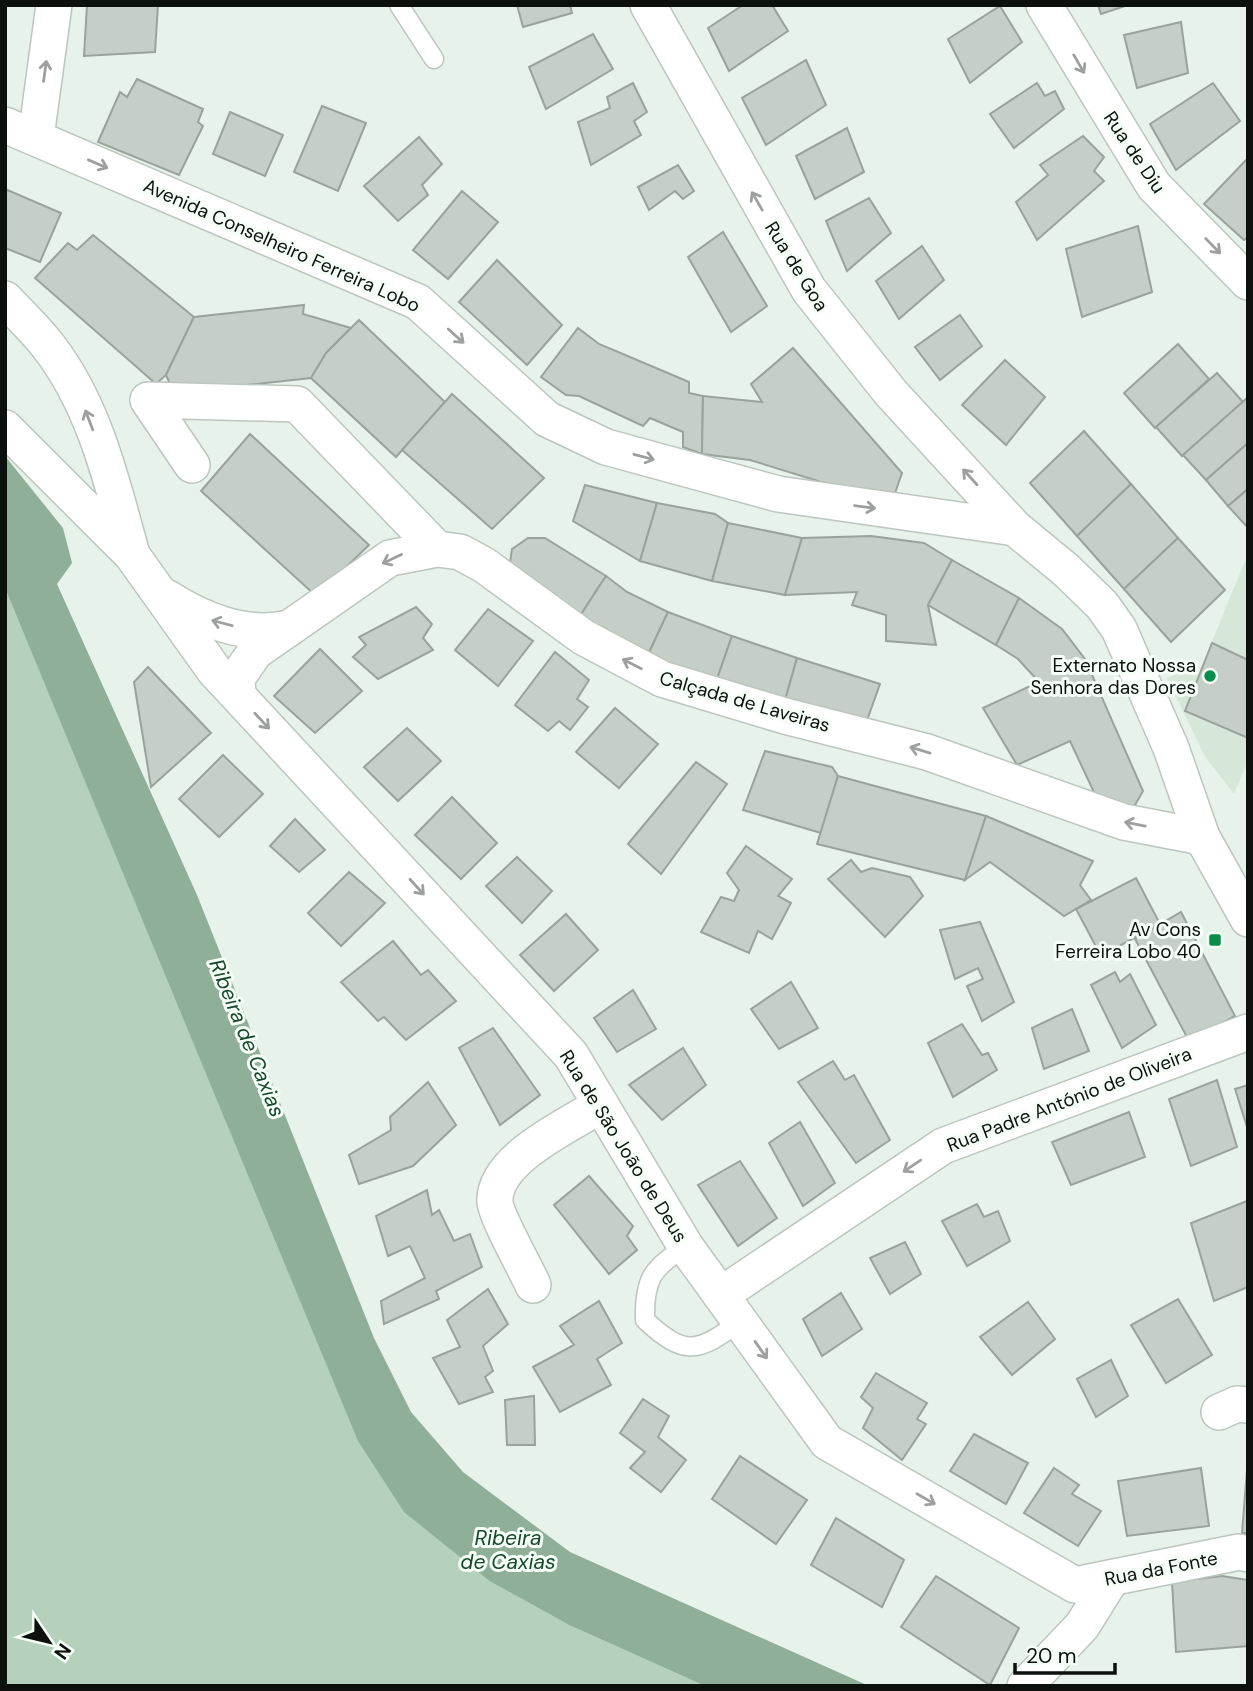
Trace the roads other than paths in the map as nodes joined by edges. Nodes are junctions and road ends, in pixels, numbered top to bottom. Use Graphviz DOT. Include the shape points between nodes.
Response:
graph roads {
  1 [pos="54,5"];
  2 [pos="399,5"];
  3 [pos="648,5"];
  4 [pos="1044,5"];
  5 [pos="434,59"];
  6 [pos="20,131"];
  7 [pos="1248,282"];
  8 [pos="5,299"];
  9 [pos="5,428"];
  10 [pos="192,465"];
  11 [pos="108,470"];
  12 [pos="67,490"];
  13 [pos="1015,528"];
  14 [pos="437,549"];
  15 [pos="132,555"];
  16 [pos="158,592"];
  17 [pos="289,628"];
  18 [pos="238,695"];
  19 [pos="1202,837"];
  20 [pos="1248,919"];
  21 [pos="1248,1032"];
  22 [pos="601,1104"];
  23 [pos="687,1247"];
  24 [pos="533,1285"];
  25 [pos="731,1308"];
  26 [pos="1248,1554"];
  27 [pos="1112,1578"];
  28 [pos="1074,1585"];
  29 [pos="1025,1686"];
  6 -- 1 [label="street, one-way"];
  2 -- 5 [label="lane"];
  13 -- 3 [label="street, Rua de Goa, one-way" via="891,393 809,290"];
  4 -- 7 [label="street, Rua de Diu, one-way" via="1154,186"];
  6 -- 13 [label="street, Avenida Conselheiro Ferreira Lobo, one-way" via="418,302 547,419 606,447 778,494"];
  11 -- 8 [label="street, Rua de São João de Deus, one-way" via="86,409 50,348"];
  9 -- 12 [label="street, Rua de São João de Deus"];
  10 -- 14 [label="street" via="148,400 297,404"];
  11 -- 12 [label="street" via="107,483 93,497"];
  11 -- 15 [label="street, Rua de São João de Deus"];
  12 -- 15 [label="street, Rua de São João de Deus"];
  13 -- 19 [label="street" via="1066,570 1119,629 1171,748"];
  14 -- 17 [label="street, Calçada de Laveiras, one-way" via="390,558"];
  19 -- 14 [label="street, Calçada de Laveiras, one-way" via="1124,822 927,752 662,679 583,637 484,565 460,552"];
  15 -- 16 [label="street, Rua de São João de Deus"];
  17 -- 16 [label="street, Calçada de Laveiras, one-way" via="265,634 202,618"];
  16 -- 18 [label="street, Rua de São João de Deus" via="214,670"];
  17 -- 18 [label="street, Calçada de Laveiras" via="243,665 237,678"];
  18 -- 22 [label="street, Rua de São João de Deus, one-way" via="571,1055"];
  19 -- 20 [label="street"];
  21 -- 25 [label="street, Rua Padre António de Oliveira, one-way" via="943,1146"];
  22 -- 23 [label="street, Rua de São João de Deus"];
  22 -- 24 [label="street" via="510,1164 499,1182 495,1203"];
  23 -- 25 [label="street, Rua de São João de Deus"];
  23 -- 25 [label="lane" via="662,1261 652,1275 644,1297 645,1320 671,1342 691,1348 713,1341"];
  25 -- 28 [label="street, Rua de São João de Deus, one-way" via="827,1442"];
  26 -- 27 [label="street, Rua da Fonte" via="1239,1552"];
  27 -- 28 [label="street, Rua da Fonte"];
  27 -- 29 [label="street" via="1082,1626"];
}
